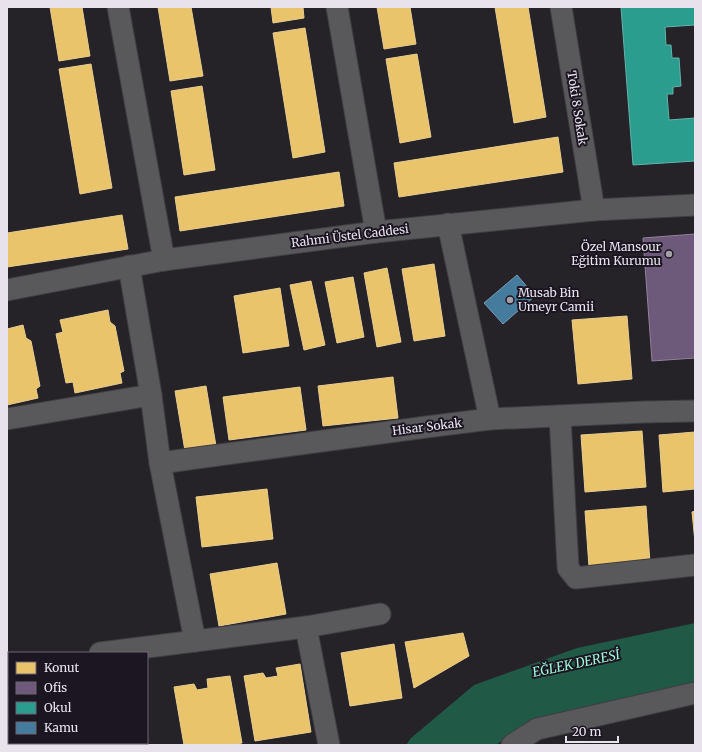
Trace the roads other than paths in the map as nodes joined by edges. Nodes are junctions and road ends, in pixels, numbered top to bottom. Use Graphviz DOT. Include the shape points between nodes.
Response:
graph roads {
  1 [pos="118,7"];
  2 [pos="338,7"];
  3 [pos="561,7"];
  4 [pos="695,205"];
  5 [pos="594,210"];
  6 [pos="448,224"];
  7 [pos="376,232"];
  8 [pos="164,260"];
  9 [pos="129,266"];
  10 [pos="7,290"];
  11 [pos="150,395"];
  12 [pos="695,411"];
  13 [pos="560,416"];
  14 [pos="7,419"];
  15 [pos="490,419"];
  16 [pos="160,463"];
  17 [pos="695,565"];
  18 [pos="380,614"];
  19 [pos="306,627"];
  20 [pos="195,641"];
  21 [pos="108,652"];
  22 [pos="690,694"];
  23 [pos="329,745"];
  24 [pos="512,745"];
  1 -- 8 [label="street"];
  2 -- 7 [label="street"];
  3 -- 5 [label="street, Toki 8 Sokak"];
  4 -- 5 [label="street, Rahmi Üstel Caddesi"];
  5 -- 6 [label="street, Rahmi Üstel Caddesi"];
  6 -- 7 [label="street, Rahmi Üstel Caddesi"];
  6 -- 15 [label="street"];
  7 -- 8 [label="street, Rahmi Üstel Caddesi"];
  8 -- 9 [label="street, Rahmi Üstel Caddesi"];
  9 -- 10 [label="street, Rahmi Üstel Caddesi"];
  9 -- 11 [label="street"];
  11 -- 14 [label="street"];
  11 -- 16 [label="street"];
  12 -- 13 [label="street, Hisar Sokak"];
  13 -- 15 [label="street, Hisar Sokak"];
  13 -- 17 [label="street" via="568,568 576,578"];
  15 -- 16 [label="street, Hisar Sokak"];
  16 -- 20 [label="street"];
  18 -- 19 [label="street"];
  19 -- 20 [label="street"];
  19 -- 23 [label="street"];
  20 -- 21 [label="street"];
  22 -- 24 [label="street" via="537,729"];
}
